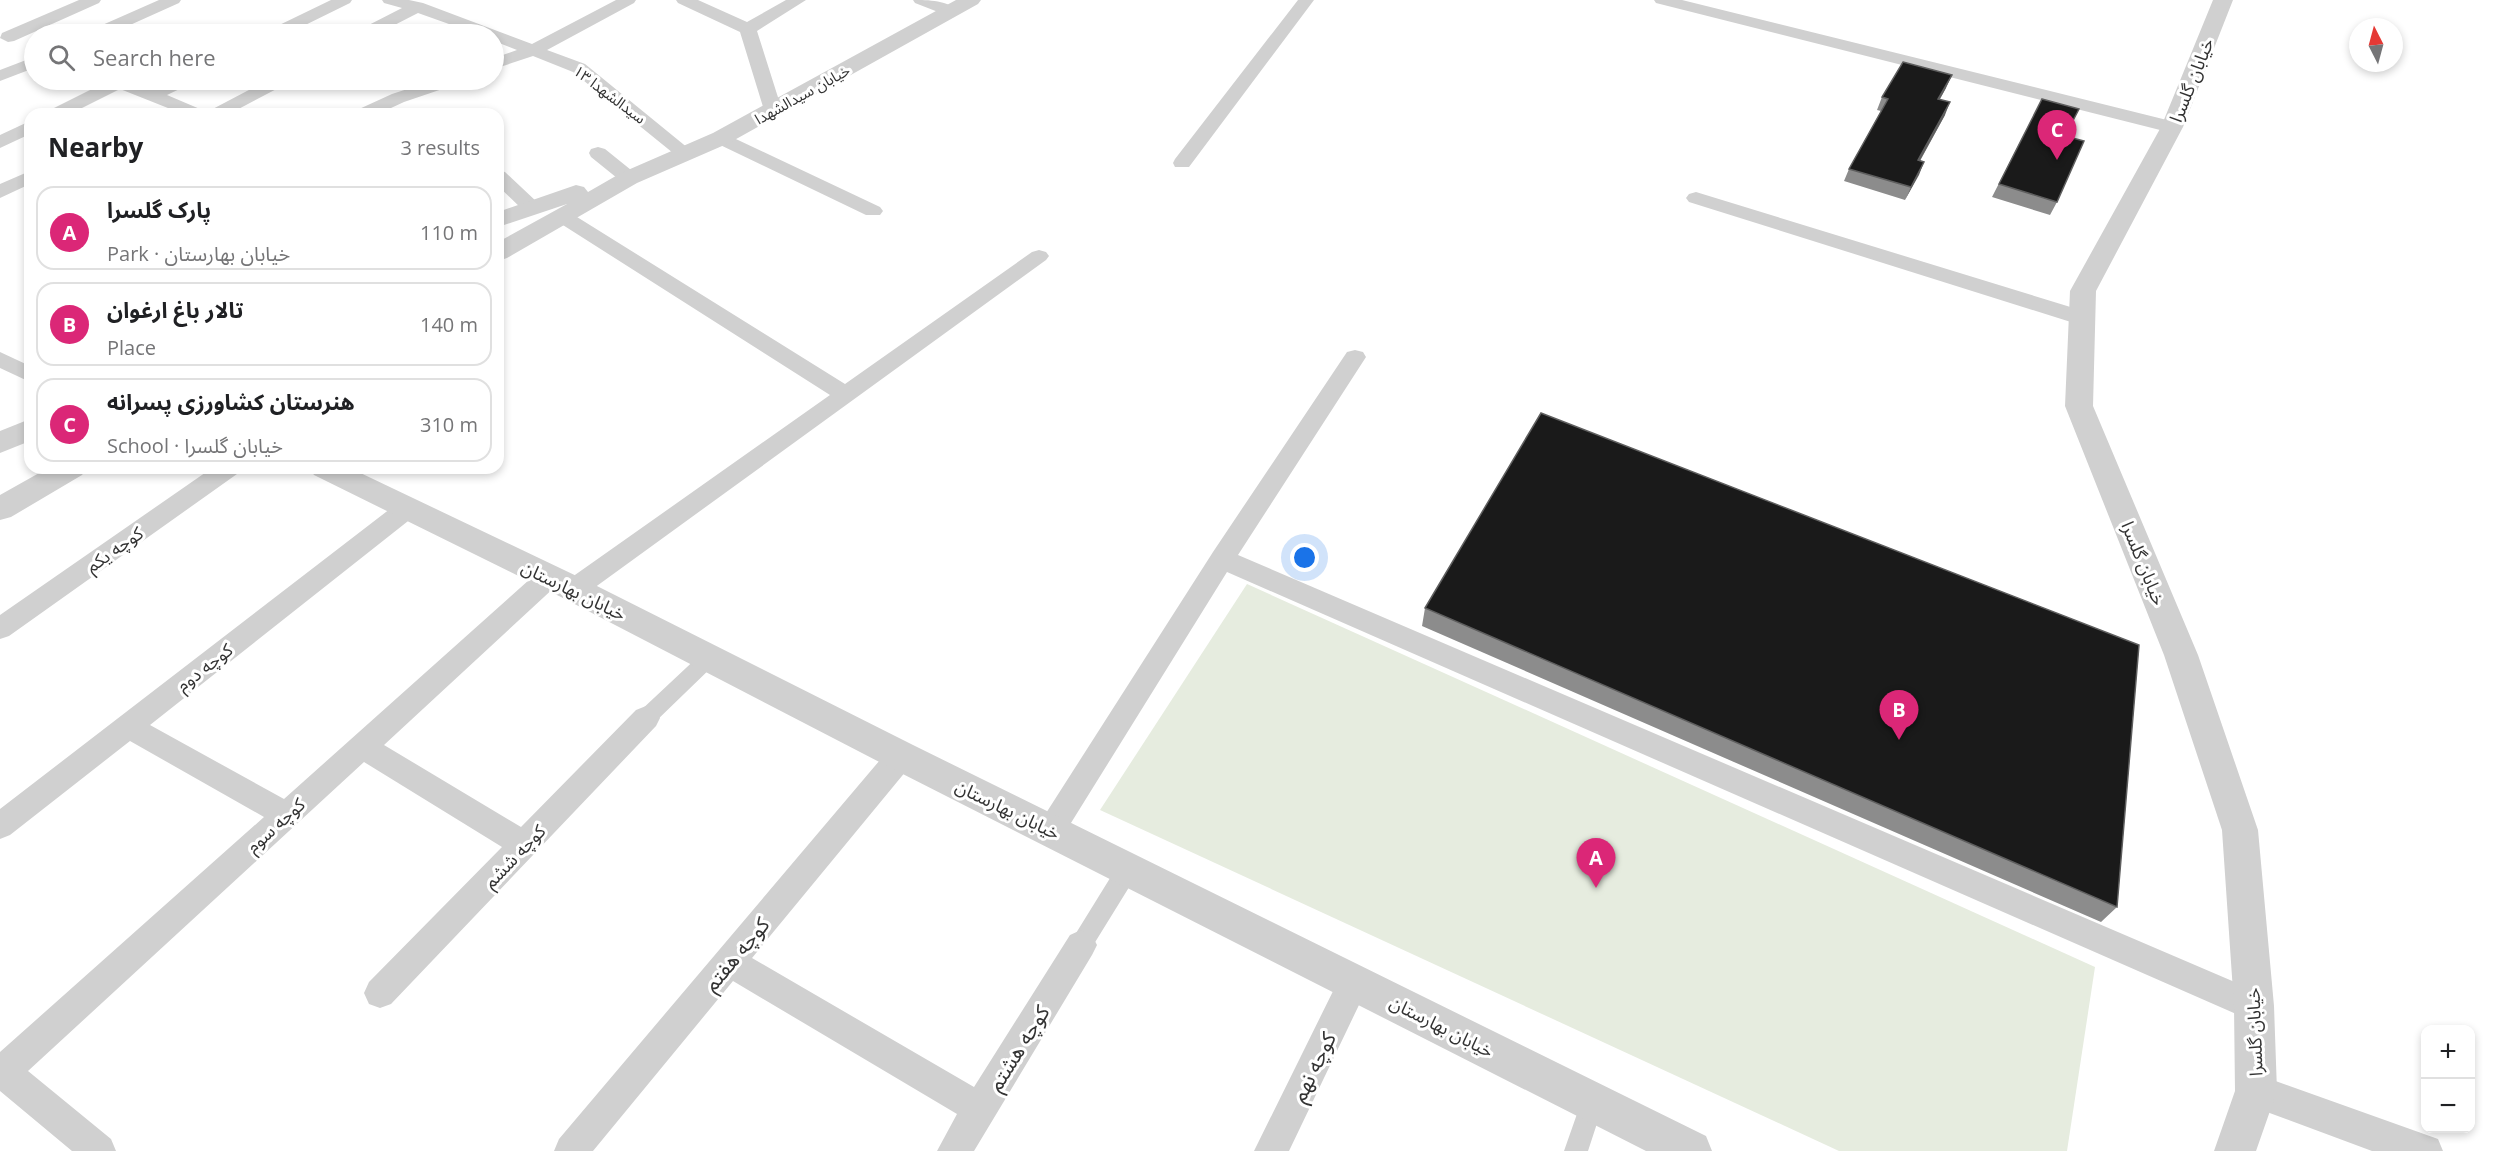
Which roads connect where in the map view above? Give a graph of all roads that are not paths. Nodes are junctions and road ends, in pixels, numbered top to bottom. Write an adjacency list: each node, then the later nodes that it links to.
1 (93, 0): 16 (street)
2 (173, 0): 17 (street)
3 (344, 0): 18 (street)
4 (390, 0): 14 (street, سیدالشهدا ۱۳)
5 (628, 0): 26 (street)
6 (684, 0): 22 (street)
7 (798, 0): 22 (street)
8 (921, 0): 15 (street)
9 (971, 0): 15 (street, خیابان سیدالشهدا)
10 (1306, 0): 49 (street)
11 (1662, 0): 13 (street)
12 (2218, 1): 43 (street, خیابان گلسرا)
13 (1711, 5): 43 (street)
14 (417, 7): 19 (street); 20 (street, سیدالشهدا ۱۳)
15 (951, 12): 42 (street, خیابان سیدالشهدا)
16 (34, 24)
17 (119, 24)
18 (295, 24)
19 (384, 24)
20 (463, 24)
21 (24, 28): 23 (street)
22 (748, 29): 42 (street)
23 (4, 36): 25 (street)
24 (504, 39): 26 (street, سیدالشهدا ۱۳)
25 (24, 44)
26 (534, 50): 27 (street); 48 (street, سیدالشهدا ۱۳)
27 (504, 60)
28 (24, 66): 29 (street)
29 (0, 76)
30 (100, 90): 37 (street)
31 (140, 90): 35 (street)
32 (163, 90): 35 (street)
33 (261, 90): 40 (street)
34 (422, 90): 41 (street)
35 (152, 95): 36 (street)
36 (171, 103): 38 (street); 39 (street)
37 (67, 108)
38 (161, 108)
39 (184, 108)
40 (226, 108)
41 (376, 108)
42 (773, 110): 45 (street, خیابان سیدالشهدا)
43 (2172, 127): 61 (street, خیابان گلسرا)
44 (24, 130): 46 (street)
45 (721, 138): 48 (street, خیابان سیدالشهدا); 56 (street)
46 (0, 142)
47 (597, 153): 50 (street)
48 (685, 153): 50 (street, خیابان سیدالشهدا)
49 (1182, 163)
50 (629, 178): 55 (street); 57 (street)
51 (24, 180): 53 (street)
52 (504, 182): 55 (street)
53 (0, 192)
54 (1696, 198): 61 (street)
55 (531, 207): 58 (street)
56 (873, 211)
57 (562, 216): 59 (street); 65 (street)
58 (504, 218)
59 (504, 250)
60 (1039, 256): 65 (street, کوچه سوم)
61 (2082, 318): 90 (street, خیابان گلسرا)
62 (1354, 357): 73 (street)
63 (0, 359): 64 (street)
64 (24, 372)
65 (845, 394): 74 (street, کوچه سوم)
66 (24, 432): 67 (street)
67 (0, 443)
68 (61, 474): 72 (street)
69 (220, 474): 75 (street, کوچه یکم)
70 (337, 474): 71 (street, خیابان بهارستان)
71 (408, 508): 74 (street, خیابان بهارستان); 78 (street, کوچه دوم)
72 (0, 509)
73 (1222, 559): 83 (street); 90 (street)
74 (561, 584): 76 (street, خیابان بهارستان); 79 (street, کوچه سوم)
75 (0, 629)
76 (709, 658): 77 (street); 80 (street, خیابان بهارستان)
77 (646, 718): 84 (street, کوچه ششم)
78 (128, 726): 81 (street); 82 (street, کوچه دوم)
79 (363, 747): 81 (street, کوچه سوم); 84 (street)
80 (901, 756): 83 (street, خیابان بهارستان); 87 (street, کوچه هفتم)
81 (287, 815): 94 (street, کوچه سوم)
82 (0, 826)
83 (1052, 831): 85 (street, خیابان بهارستان)
84 (525, 845): 89 (street, کوچه ششم)
85 (1128, 869): 86 (street); 88 (street, خیابان بهارستان)
86 (1081, 945): 93 (street, کوچه هشتم)
87 (729, 962): 93 (street); 95 (street, کوچه هفتم)
88 (1354, 982): 92 (street, خیابان بهارستان); 97 (street, کوچه نهم)
89 (380, 993)
90 (2254, 1006): 91 (street, خیابان گلسرا)
91 (2256, 1091): 100 (street, خیابان گلسرا); 101 (street)
92 (1592, 1102): 98 (street); 99 (street, خیابان بهارستان)
93 (980, 1109): 96 (street, کوچه هشتم)
94 (99, 1151)
95 (571, 1151)
96 (954, 1151)
97 (1271, 1151)
98 (1576, 1151)
99 (1691, 1151)
100 (2235, 1151)
101 (2426, 1151)

